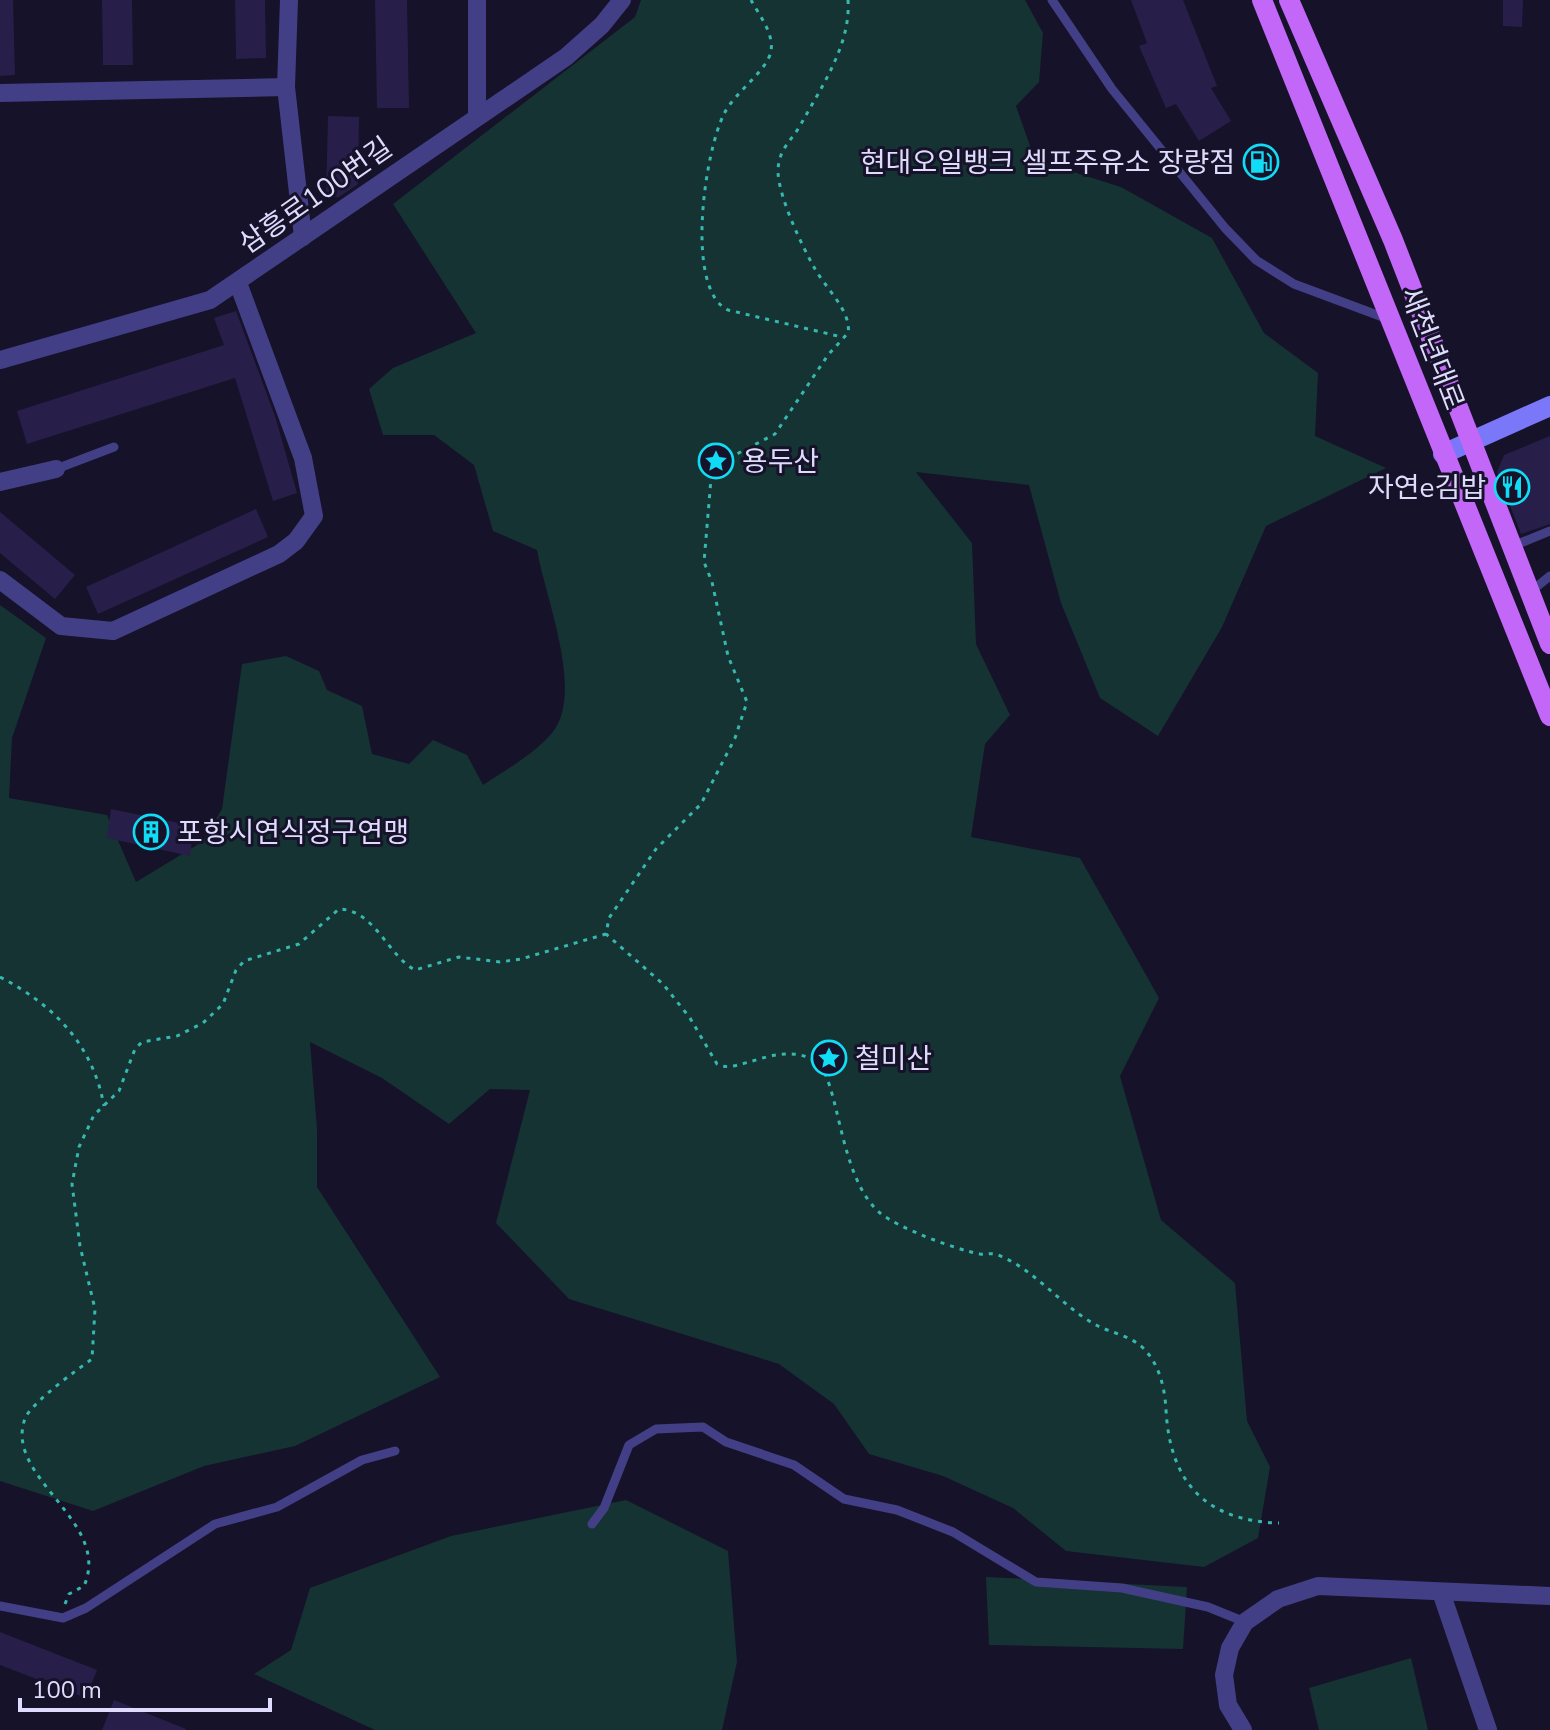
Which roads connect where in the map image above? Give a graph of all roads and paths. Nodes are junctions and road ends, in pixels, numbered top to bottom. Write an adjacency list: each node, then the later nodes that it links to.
1 (289, 0): 9 (street)
2 (477, 0): 11 (street)
3 (622, 0): 11 (street, 삼흥로100번길)
4 (751, 0): 15 (path)
5 (848, 0): 15 (path)
6 (1052, 0): 14 (lane)
7 (1262, 0): 14 (main road, 새천년대로)
8 (1289, 0): 18 (main road, 새천년대로)
9 (286, 87): 10 (street); 12 (street)
10 (0, 93)
11 (477, 117): 12 (street, 삼흥로100번길)
12 (303, 237): 13 (street, 삼흥로100번길)
13 (238, 283): 16 (street, 삼흥로100번길); 26 (street)
14 (1392, 321): 20 (main road, 새천년대로)
15 (842, 337): 30 (path)
16 (0, 360)
17 (1550, 406): 18 (street)
18 (1473, 441): 20 (street); 24 (main road, 새천년대로)
19 (114, 447): 21 (lane)
20 (1443, 454): 29 (main road, 새천년대로)
21 (56, 469): 22 (street)
22 (0, 482)
23 (1550, 531): 24 (lane)
24 (1513, 546): 27 (main road, 새천년대로)
25 (1550, 576): 27 (lane)
26 (0, 580)
27 (1530, 592): 28 (main road, 새천년대로)
28 (1550, 644)
29 (1550, 716)
30 (606, 934): 32 (path); 34 (path)
31 (0, 977): 32 (path)
32 (104, 1106): 39 (path)
33 (395, 1451): 39 (lane)
34 (1279, 1523)
35 (592, 1524): 40 (lane)
36 (1441, 1592): 37 (street); 40 (street); 42 (street)
37 (1550, 1596)
38 (0, 1606): 39 (lane)
39 (63, 1618)
40 (1245, 1622): 41 (street)
41 (1243, 1730)
42 (1488, 1730)

